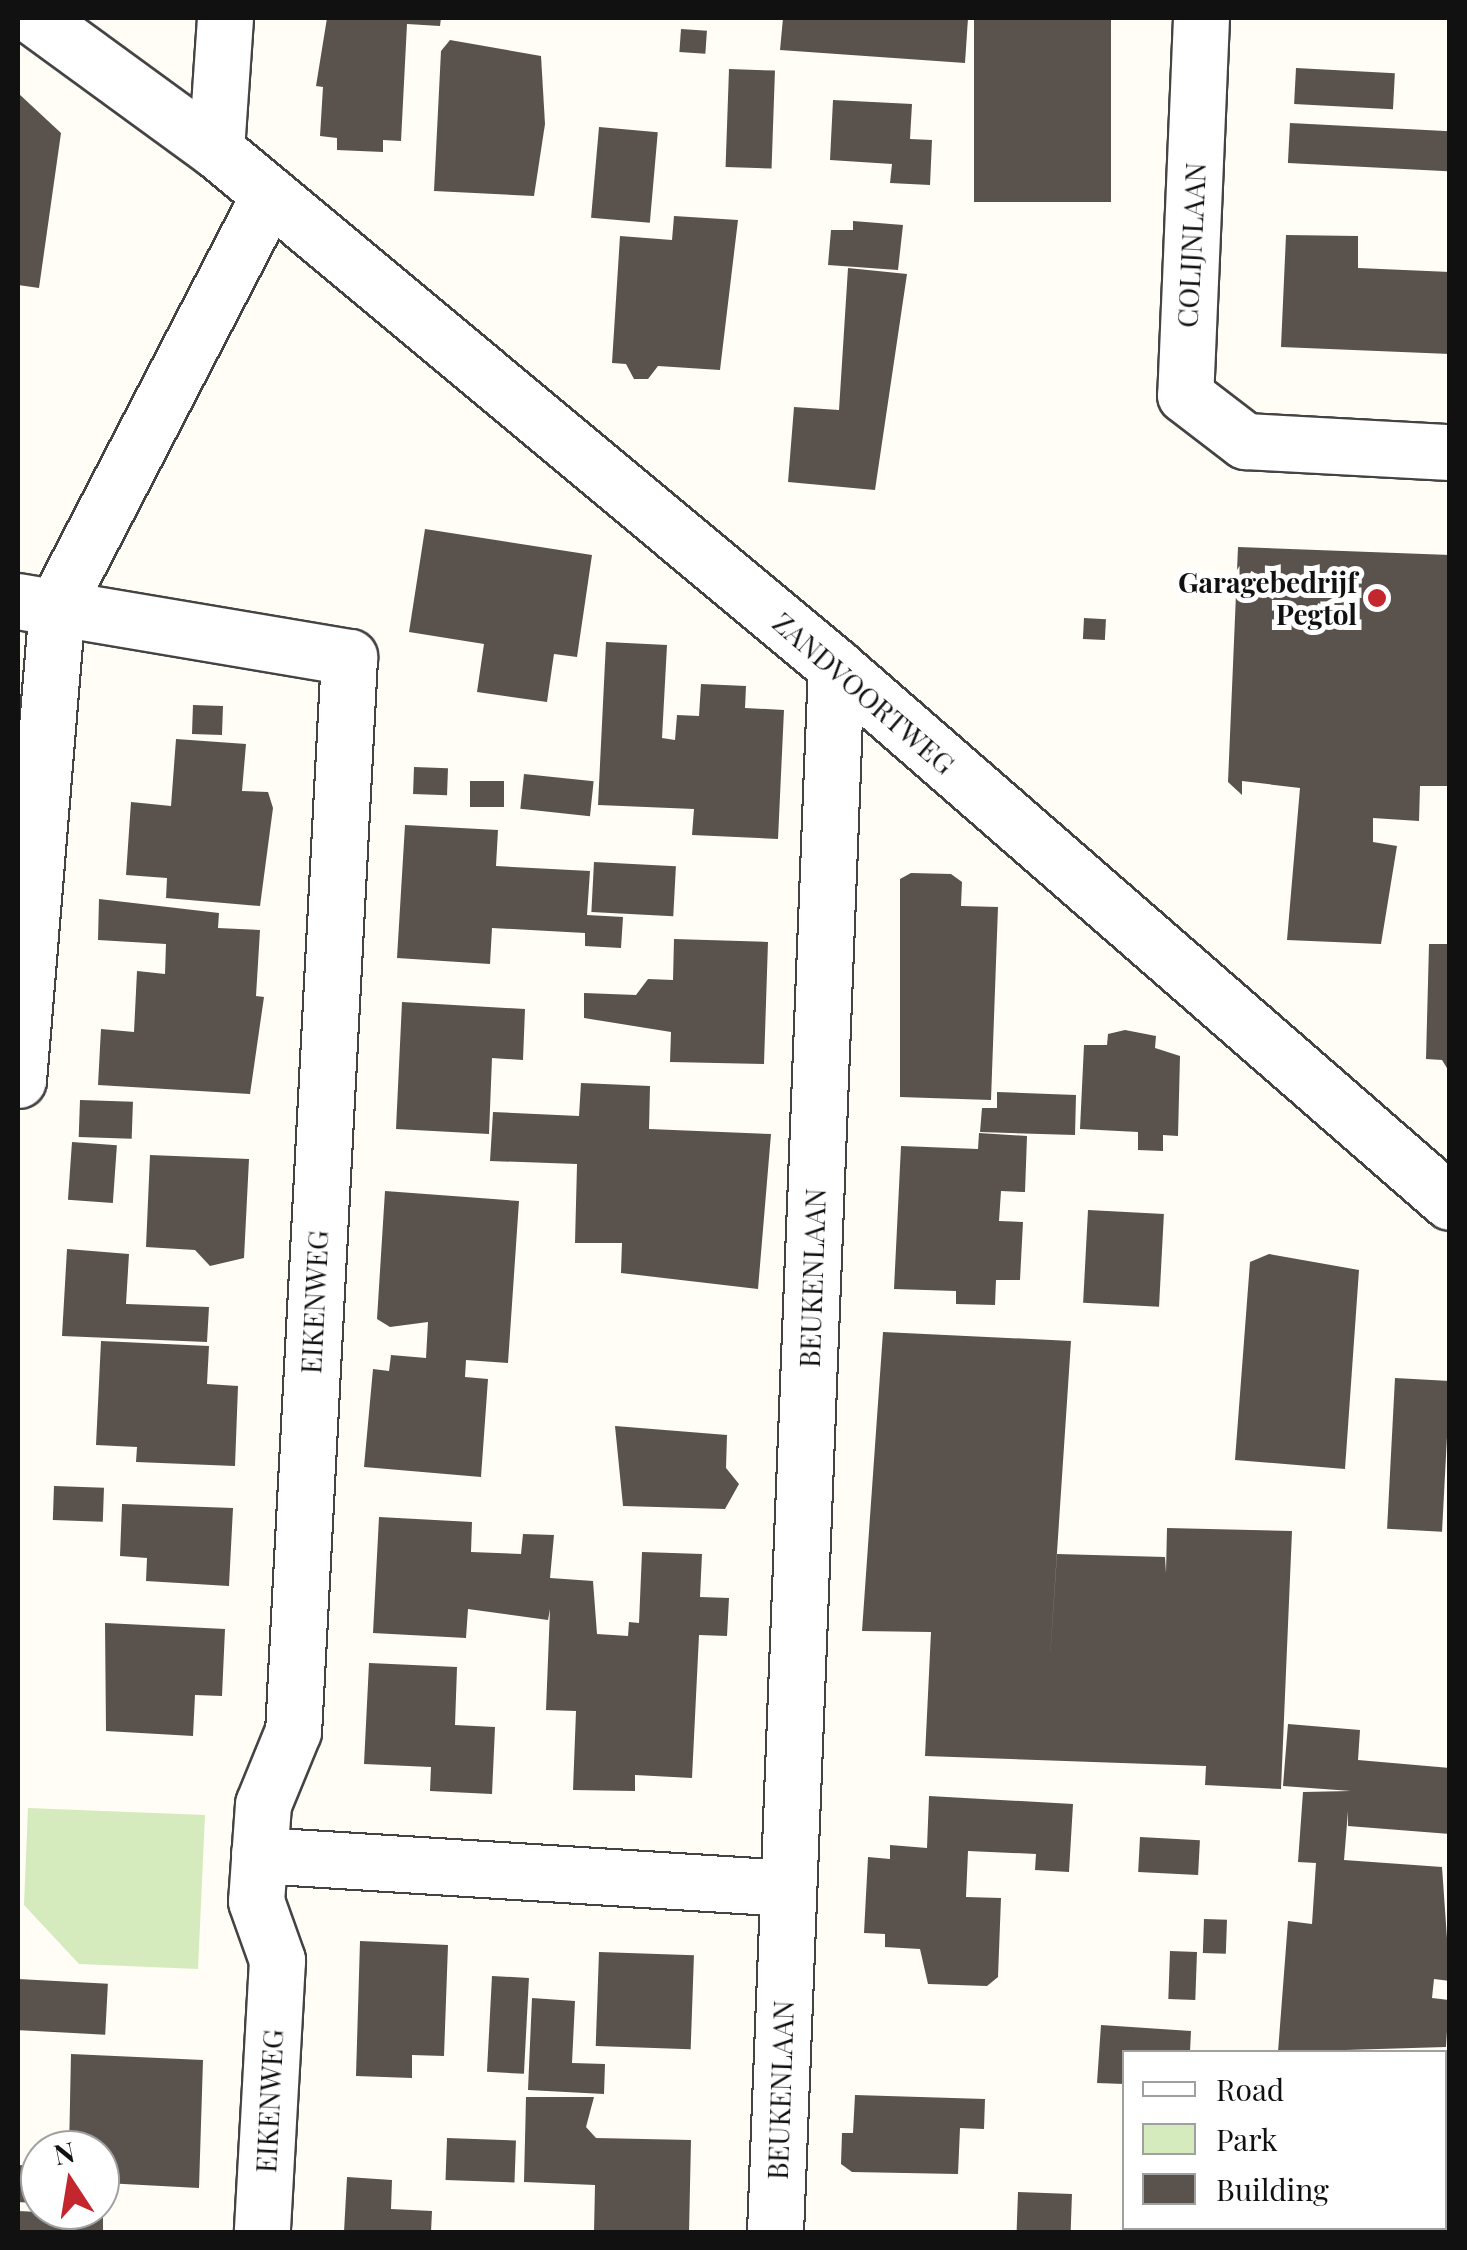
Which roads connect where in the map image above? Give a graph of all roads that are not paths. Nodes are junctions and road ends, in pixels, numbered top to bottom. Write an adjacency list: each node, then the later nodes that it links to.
1 (35, 18): 4 (street, ZANDVOORTWEG)
2 (225, 18): 4 (street)
3 (1201, 18): 6 (street, COLIJNLAAN)
4 (216, 150): 5 (street, ZANDVOORTWEG)
5 (269, 195): 7 (street); 8 (street, ZANDVOORTWEG)
6 (1450, 452)
7 (37, 602): 9 (street); 11 (street, EIKENWEG)
8 (836, 667): 10 (street, ZANDVOORTWEG); 12 (street, BEUKENLAAN)
9 (18, 1080)
10 (1450, 1202)
11 (259, 1856): 12 (street); 13 (street, EIKENWEG)
12 (788, 1888): 14 (street, BEUKENLAAN)
13 (262, 2232)
14 (775, 2232)

